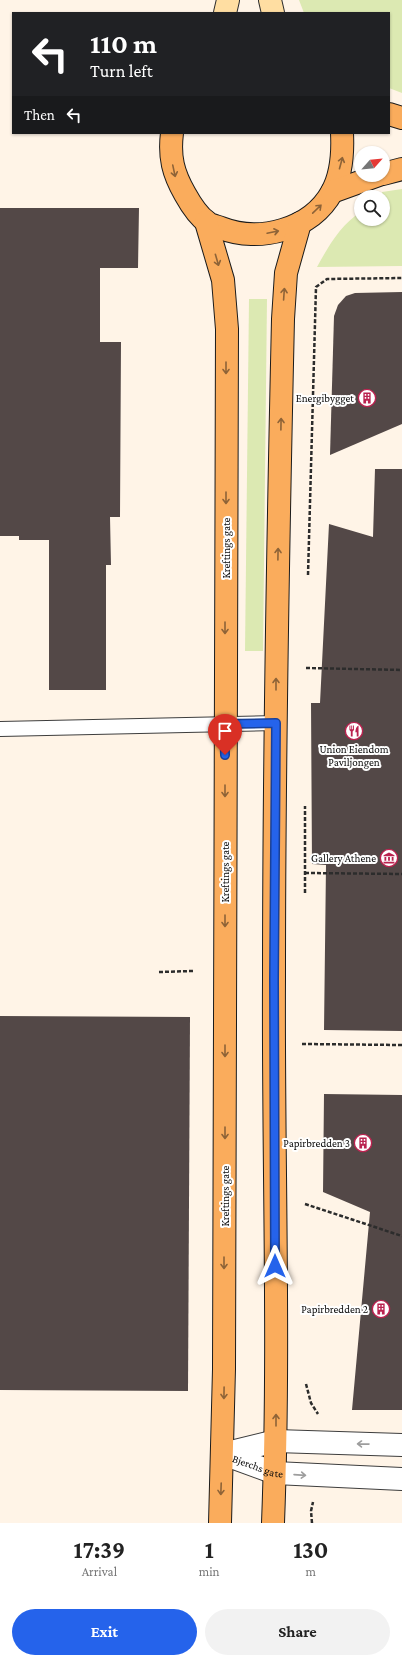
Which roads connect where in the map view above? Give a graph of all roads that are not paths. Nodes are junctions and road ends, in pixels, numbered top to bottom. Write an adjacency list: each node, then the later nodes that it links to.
1 (228, 0): 3 (main road)
2 (270, 0): 4 (main road)
3 (224, 12)
4 (273, 12)
5 (390, 114): 6 (main road)
6 (402, 118)
7 (172, 134): 13 (main road, one-way to 13)
8 (342, 134): 12 (main road, one-way to 8)
9 (402, 168): 10 (main road)
10 (390, 172)
11 (360, 182): 12 (main road)
12 (332, 192): 14 (main road, one-way to 12)
13 (206, 222): 14 (main road, one-way to 14); 16 (main road, Kreftings gate, one-way to 16)
14 (300, 223): 15 (main road, one-way to 14)
15 (276, 723): 16 (lane); 18 (main road, one-way to 15)
16 (224, 724): 17 (lane); 20 (main road, Kreftings gate, one-way to 20)
17 (0, 729)
18 (276, 1441): 19 (street, Bjerchs gate, one-way to 18); 20 (street, Bjerchs gate); 21 (main road)
19 (402, 1444)
20 (223, 1454): 21 (street, Bjerchs gate); 23 (main road, Kreftings gate, one-way to 23)
21 (275, 1473): 22 (street, Bjerchs gate, one-way to 22); 24 (main road)
22 (402, 1479)
23 (220, 1523)
24 (274, 1523)

